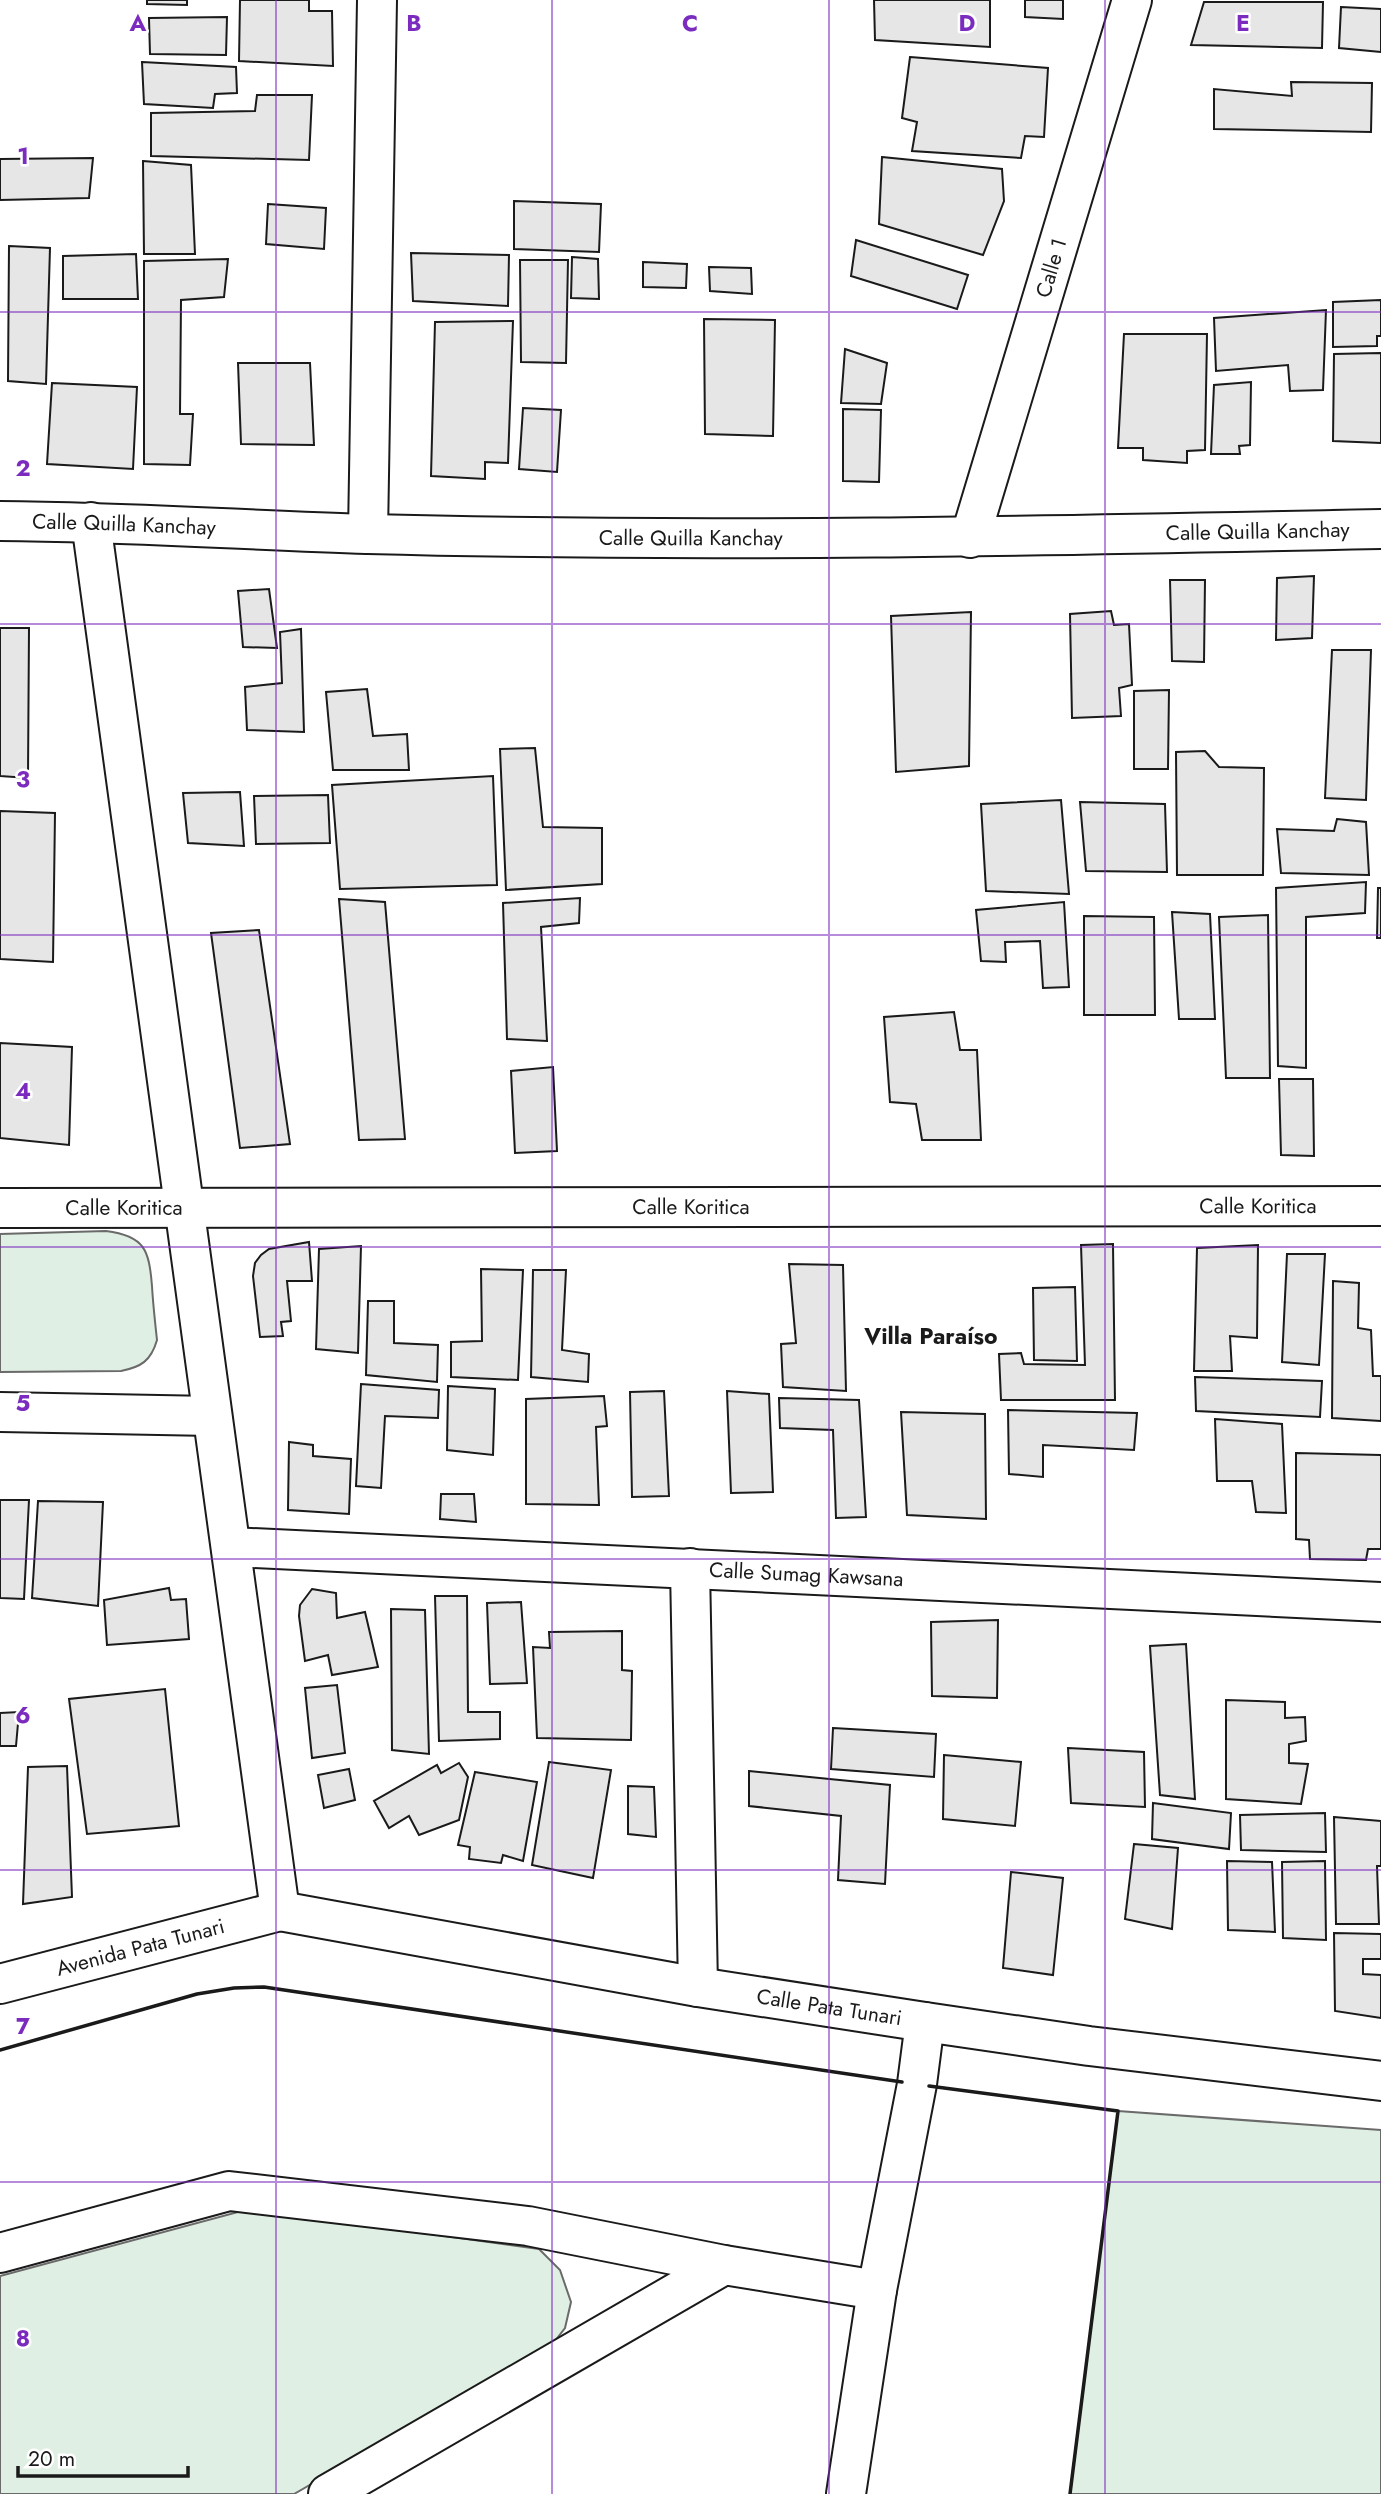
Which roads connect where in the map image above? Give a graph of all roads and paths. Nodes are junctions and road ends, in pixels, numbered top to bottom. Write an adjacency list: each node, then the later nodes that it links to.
1 (377, 0): 6 (street)
2 (1132, 0): 7 (street, Calle 1)
3 (0, 521): 4 (street, Calle Quilla Kanchay)
4 (91, 522): 6 (street, Calle Quilla Kanchay); 10 (street)
5 (1381, 529): 7 (street, Calle Quilla Kanchay)
6 (368, 534): 7 (street, Calle Quilla Kanchay)
7 (970, 538)
8 (1381, 1206): 10 (street, Calle Koritica)
9 (0, 1208): 10 (street, Calle Koritica)
10 (184, 1208): 12 (street)
11 (0, 1412): 12 (street)
12 (212, 1416): 13 (street)
13 (230, 1547): 14 (street, Calle Sumag Kawsana); 16 (street)
14 (690, 1567): 15 (street, Calle Sumag Kawsana); 18 (street)
15 (1381, 1602)
16 (280, 1911): 17 (street, Avenida Pata Tunari); 18 (street, Calle Pata Tunari)
17 (0, 1984)
18 (698, 1987): 19 (street, Calle Pata Tunari)
19 (925, 2022): 20 (street, Calle Pata Tunari); 23 (street)
20 (1381, 2081)
21 (0, 2253): 22 (street)
22 (724, 2265): 23 (street); 24 (street)
23 (877, 2290): 25 (street)
24 (328, 2494)
25 (845, 2494)

